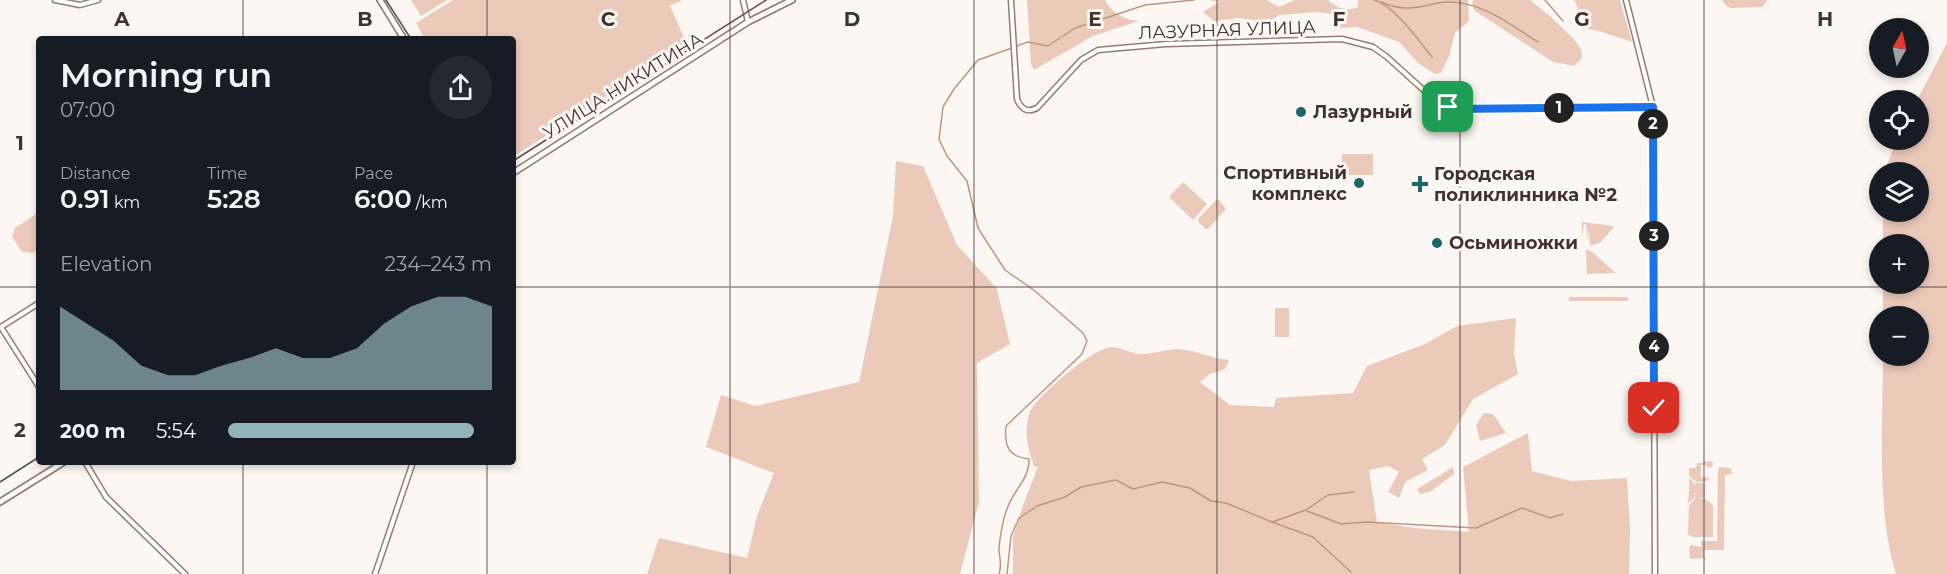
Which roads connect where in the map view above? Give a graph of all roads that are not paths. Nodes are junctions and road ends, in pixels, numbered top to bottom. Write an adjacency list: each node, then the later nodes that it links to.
1 (55, 0): 2 (street)
2 (98, 0)
3 (380, 0): 9 (main road)
4 (743, 0): 8 (street)
5 (792, 0): 8 (main road, УЛИЦА НИКИТИНА)
6 (1011, 0): 10 (street, ЛАЗУРНАЯ УЛИЦА)
7 (1626, 0): 10 (street)
8 (748, 22): 11 (main road, УЛИЦА НИКИТИНА)
9 (402, 36)
10 (1653, 107): 21 (street)
11 (516, 171)
12 (36, 305): 13 (street)
13 (1, 327): 14 (street)
14 (36, 382)
15 (59, 465): 18 (main road)
16 (87, 465): 19 (street)
17 (411, 465): 20 (street)
18 (0, 502)
19 (185, 574)
20 (375, 574)
21 (1654, 574)

